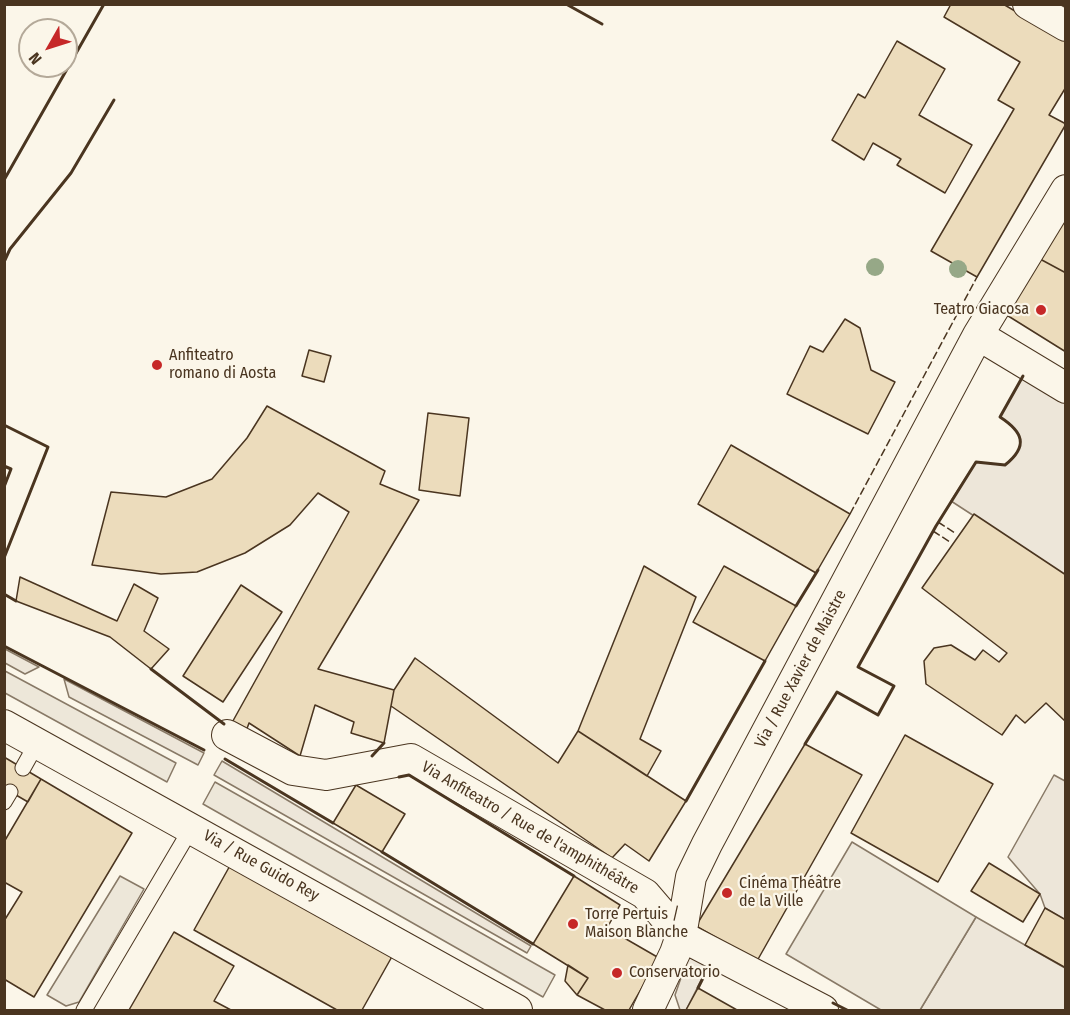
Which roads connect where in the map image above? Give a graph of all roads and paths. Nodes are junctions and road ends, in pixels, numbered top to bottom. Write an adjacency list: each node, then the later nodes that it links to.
1 (1028, 4): 2 (street)
2 (1065, 26)
3 (1065, 190): 4 (street, Via / Rue Xavier de Maistre)
4 (978, 335): 5 (street); 9 (street, Via / Rue Xavier de Maistre)
5 (1065, 388)
6 (4, 725): 8 (street, Via / Rue Guido Rey)
7 (227, 735): 9 (street, Via Anfiteatro / Rue de l'amphithéâtre)
8 (192, 827): 11 (lane); 12 (street, Via / Rue Guido Rey)
9 (681, 936): 10 (street, Via / Rue Xavier de Maistre); 13 (street)
10 (652, 1009)
11 (84, 1011)
12 (517, 1011)
13 (823, 1011)

